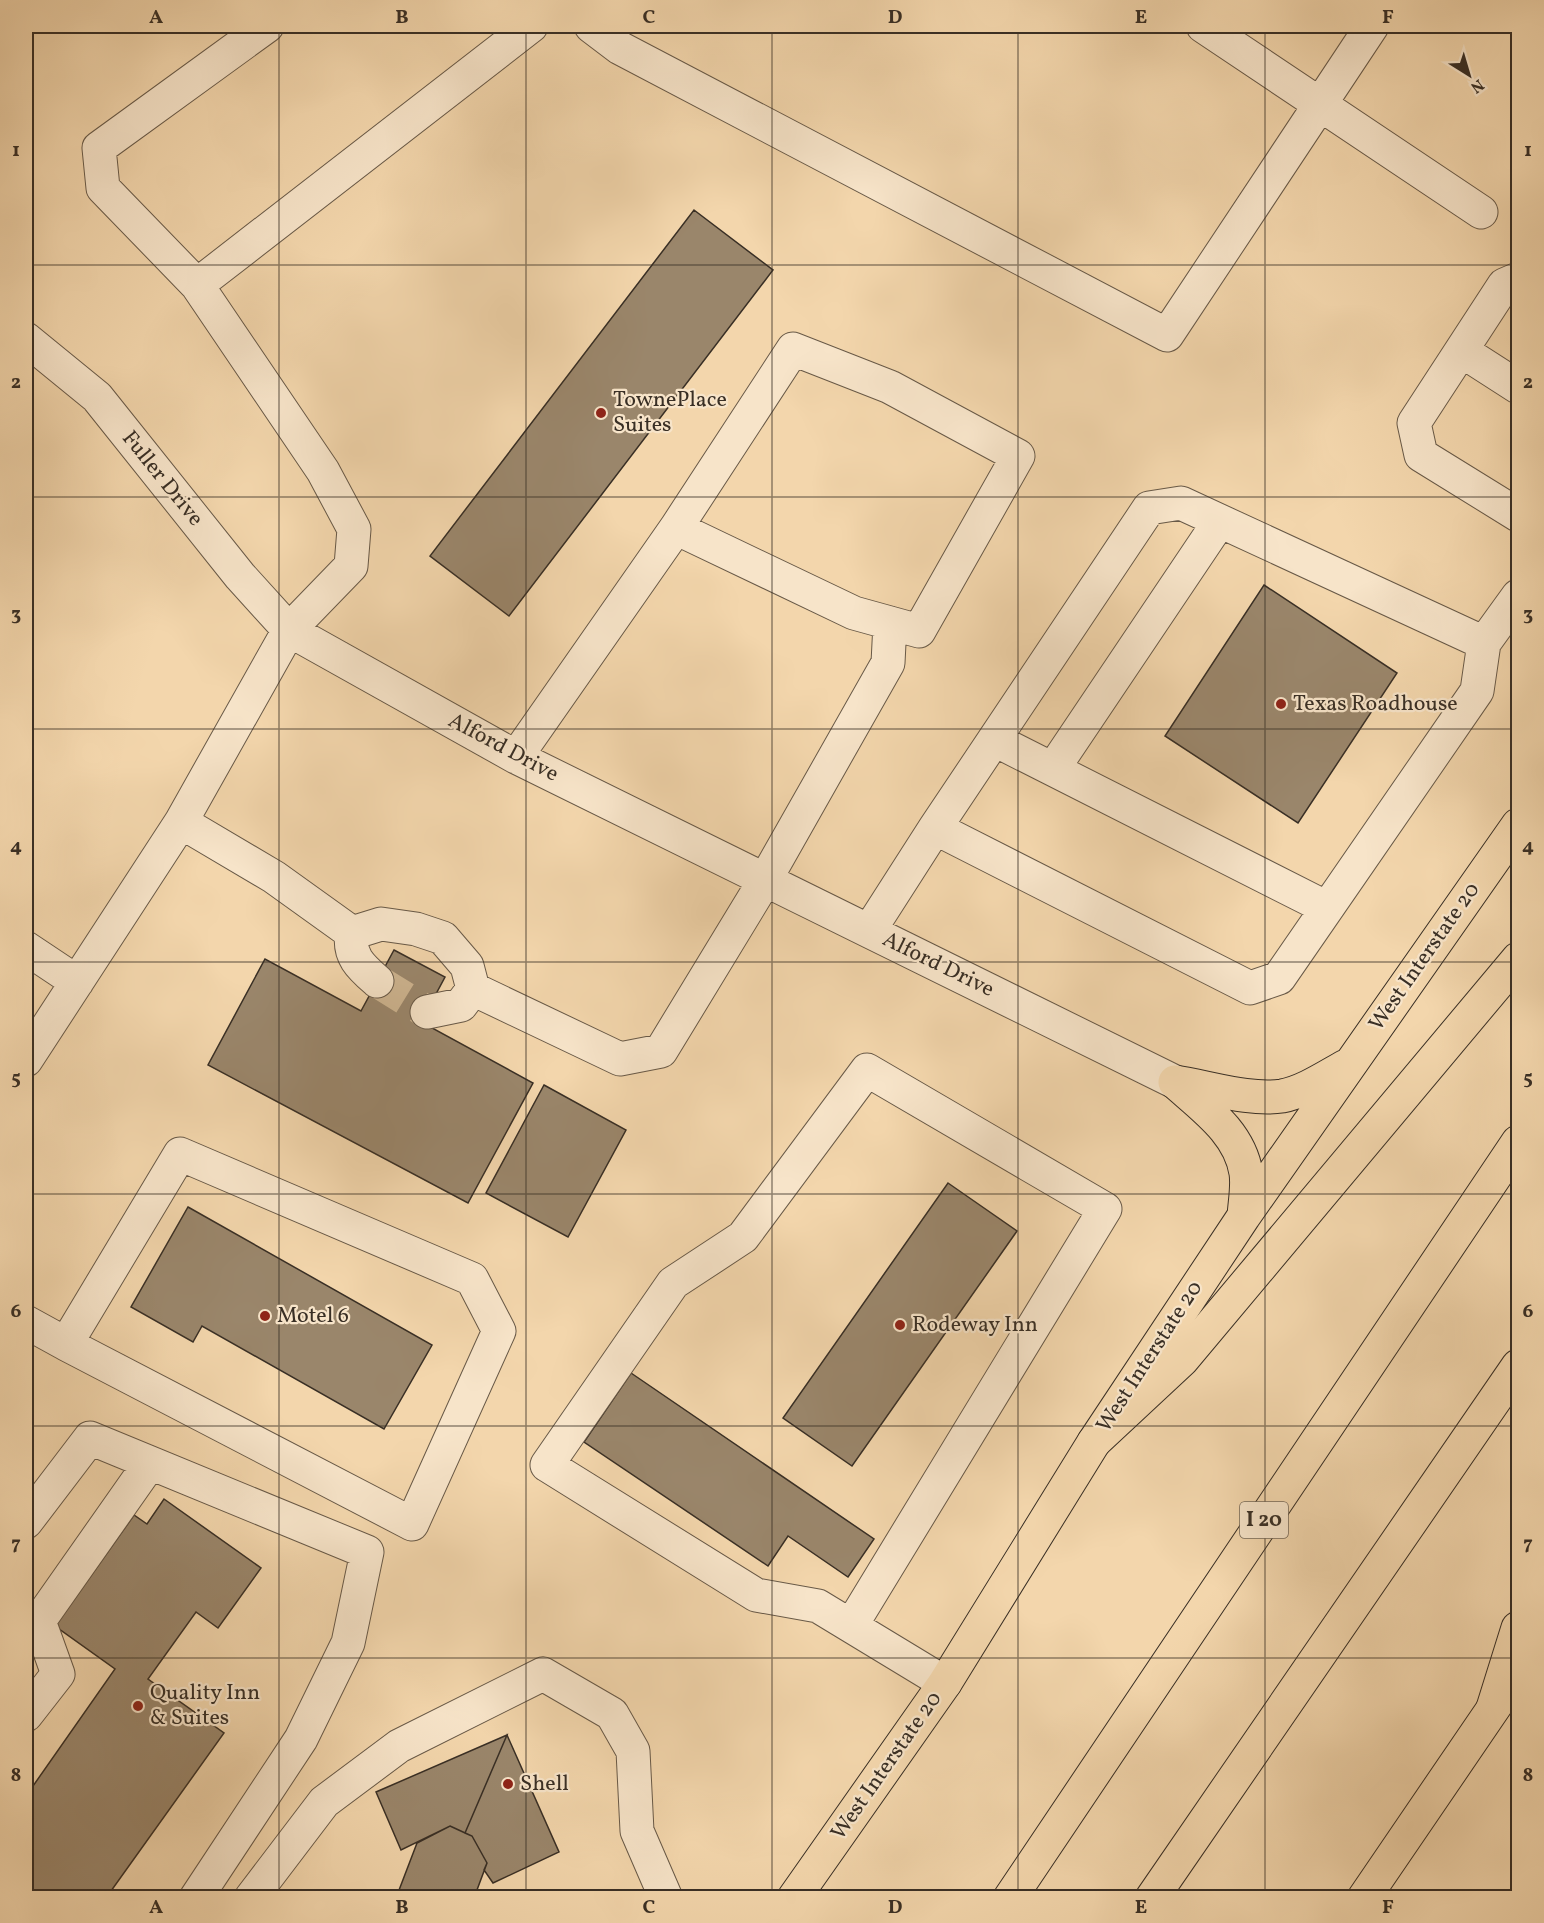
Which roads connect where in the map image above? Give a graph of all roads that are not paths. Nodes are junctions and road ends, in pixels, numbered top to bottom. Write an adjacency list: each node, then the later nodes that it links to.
1 (267, 26): 9 (street)
2 (531, 26): 9 (street)
3 (591, 26): 6 (street)
4 (1203, 26): 6 (street)
5 (1372, 26): 6 (street)
6 (1321, 103): 7 (street)
7 (1481, 212)
8 (1518, 279): 11 (street)
9 (197, 285): 18 (street)
10 (26, 339): 18 (street, Fuller Drive)
11 (1462, 351): 12 (street); 13 (street)
12 (1518, 387)
13 (1518, 514)
14 (1219, 522): 19 (street); 20 (street); 22 (street)
15 (676, 528): 17 (street); 17 (street); 21 (street)
16 (1518, 596): 19 (street)
17 (890, 623): 26 (street)
18 (289, 630): 21 (street, Alford Drive); 23 (street)
19 (1484, 643): 27 (street)
20 (995, 740): 22 (street); 25 (street)
21 (516, 757): 26 (street, Alford Drive)
22 (1053, 769): 27 (street)
23 (181, 822): 29 (street); 33 (street)
24 (1518, 825): 37 (main road, West Interstate 20)
25 (935, 828): 27 (street); 28 (street)
26 (765, 880): 28 (street, Alford Drive); 34 (street)
27 (1327, 908)
28 (869, 931): 38 (street, Alford Drive)
29 (352, 933): 32 (street); 34 (street)
30 (26, 948): 33 (street)
31 (1518, 959): 44 (main road)
32 (377, 981)
33 (77, 982): 36 (street)
34 (473, 989): 35 (street)
35 (427, 1012)
36 (26, 1060)
37 (1350, 1064): 38 (main road); 40 (main road, West Interstate 20)
38 (1175, 1082): 40 (main road)
39 (1518, 1142): 57 (main road, I 20)
40 (1244, 1216): 44 (main road, West Interstate 20)
41 (26, 1322): 42 (street)
42 (66, 1344): 42 (street)
43 (1518, 1366): 58 (main road)
44 (1094, 1442): 50 (main road, West Interstate 20)
45 (150, 1463): 46 (street); 52 (street); 53 (street)
46 (26, 1522)
47 (851, 1626): 47 (street); 50 (street)
48 (1518, 1628): 51 (main road)
49 (1518, 1672): 51 (main road)
50 (945, 1683): 56 (main road, West Interstate 20)
51 (1493, 1708): 59 (main road)
52 (26, 1715)
53 (196, 1898)
54 (251, 1898): 55 (street)
55 (666, 1898)
56 (794, 1898)
57 (1010, 1898)
58 (1152, 1898)
59 (1364, 1898)

